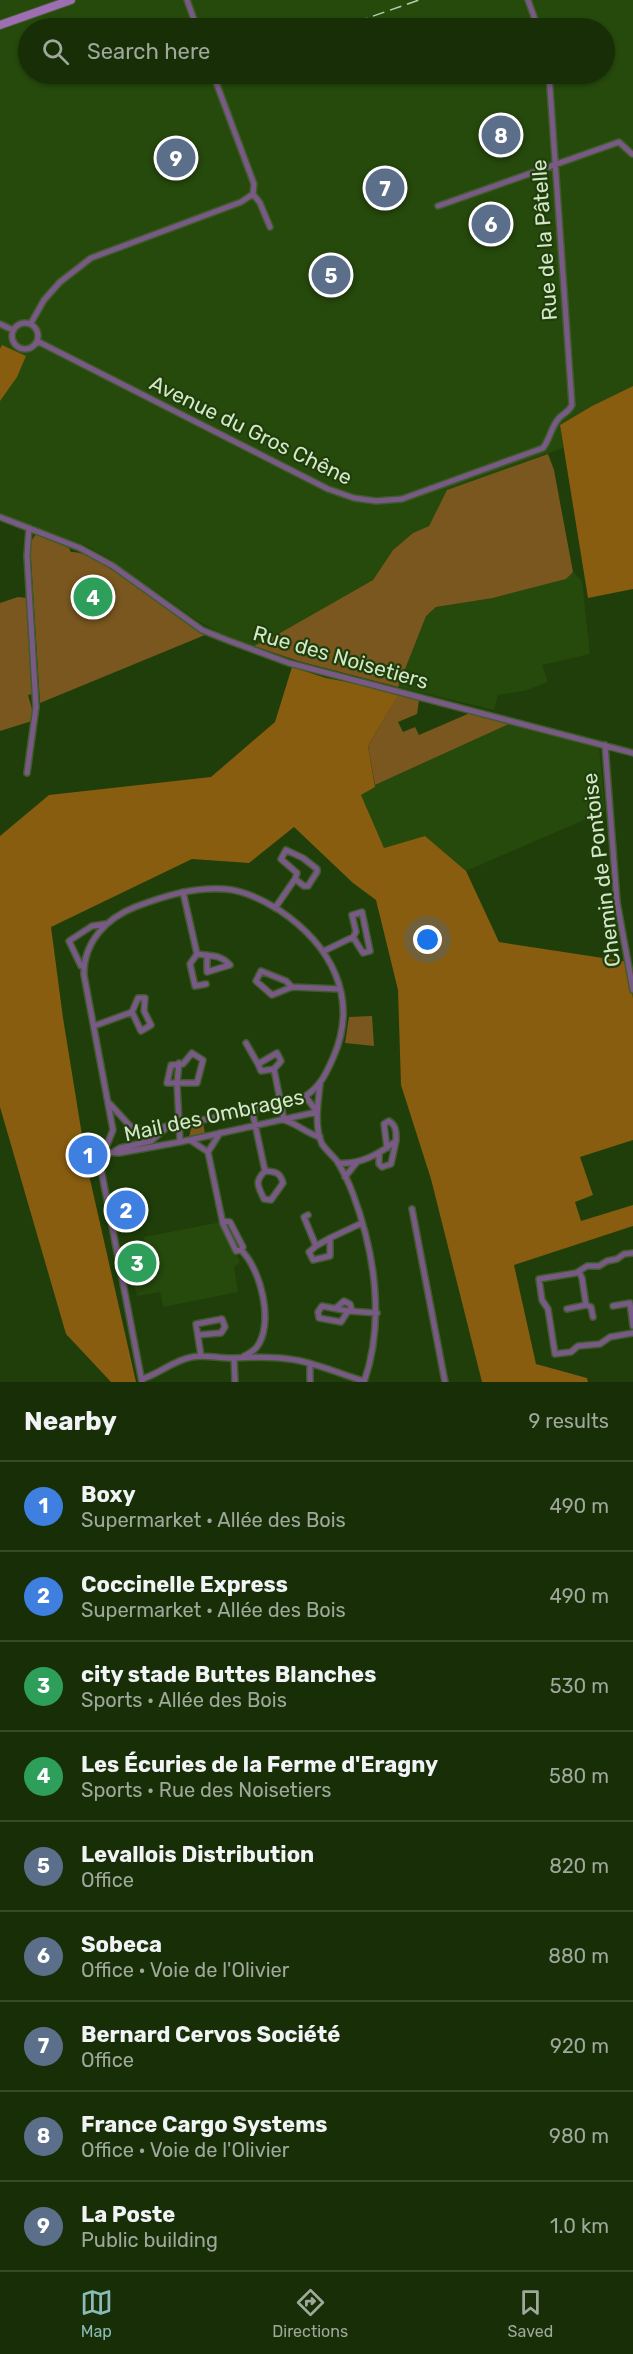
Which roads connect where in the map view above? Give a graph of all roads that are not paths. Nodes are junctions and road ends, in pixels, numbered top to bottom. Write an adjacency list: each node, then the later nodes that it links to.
1 (71, 0): 4 (street)
2 (187, 0): 5 (street)
3 (528, 0): 6 (street)
4 (20, 18)
5 (193, 18)
6 (534, 18)
7 (18, 19): 8 (street)
8 (0, 25)
9 (217, 84): 13 (street)
10 (550, 84): 12 (street, Rue de la Pâtelle)
11 (632, 154): 12 (street)
12 (555, 163): 14 (street); 20 (street, Rue de la Pâtelle)
13 (253, 194): 15 (street); 16 (street)
14 (438, 206)
15 (270, 227)
16 (31, 323): 18 (street); 19 (street)
17 (0, 324): 18 (street)
18 (13, 330): 19 (street)
19 (37, 341): 20 (street, Avenue du Gros Chêne)
20 (572, 405)
21 (0, 517): 22 (street, Rue des Noisetiers)
22 (28, 528): 23 (street, Rue des Noisetiers); 25 (street)
23 (605, 745): 24 (street, Rue des Noisetiers); 38 (street, Chemin de Pontoise)
24 (633, 753)
25 (27, 773)
26 (296, 879): 26 (street); 28 (street)
27 (183, 892): 28 (street); 29 (street); 32 (street)
28 (275, 908): 31 (street)
29 (105, 924): 34 (street); 34 (street)
30 (353, 937): 30 (street); 31 (street)
31 (324, 951): 37 (street)
32 (197, 954): 33 (street); 35 (street)
33 (207, 955): 33 (street)
34 (84, 968): 40 (street)
35 (206, 984)
36 (292, 987): 36 (street); 37 (street)
37 (340, 989): 46 (street)
38 (633, 990)
39 (132, 1012): 39 (street); 40 (street)
40 (94, 1026): 48 (street)
41 (246, 1043): 43 (street)
42 (179, 1063): 45 (street); 45 (street); 45 (street)
43 (258, 1064): 44 (street); 44 (street)
44 (274, 1069): 49 (street)
45 (177, 1084): 53 (street)
46 (320, 1085): 47 (street, Mail des Ombrages); 51 (street)
47 (306, 1096): 49 (street, Mail des Ombrages); 51 (street, Mail des Ombrages)
48 (110, 1104): 55 (street, Mail des Ombrages); 63 (street)
49 (281, 1105): 50 (street, Mail des Ombrages); 52 (street)
50 (252, 1110): 53 (street, Mail des Ombrages); 54 (street)
51 (317, 1112): 52 (street, Mail des Ombrages); 57 (street)
52 (284, 1120): 54 (street, Mail des Ombrages); 57 (street)
53 (179, 1124): 55 (street, Mail des Ombrages); 60 (street)
54 (255, 1126): 56 (street, Mail des Ombrages); 68 (street)
55 (167, 1127): 62 (street)
56 (220, 1133): 58 (street, Mail des Ombrages); 64 (street)
57 (320, 1137): 67 (street)
58 (190, 1139): 60 (street, Mail des Ombrages); 64 (street)
59 (396, 1141): 61 (street); 61 (street); 65 (street)
60 (180, 1142): 62 (street, Mail des Ombrages)
61 (387, 1148): 65 (street)
62 (115, 1151): 63 (street, Mail des Ombrages)
63 (105, 1152): 93 (street)
64 (208, 1152): 86 (street)
65 (379, 1153): 66 (street)
66 (357, 1162): 67 (street); 69 (street)
67 (338, 1163): 69 (street)
68 (265, 1171): 68 (street)
69 (345, 1177): 72 (street)
70 (412, 1209): 97 (street)
71 (308, 1215): 74 (street)
72 (362, 1223): 73 (street); 81 (street)
73 (330, 1238): 74 (street); 74 (street)
74 (316, 1246)
75 (633, 1253): 76 (street)
76 (579, 1272): 77 (street); 84 (street)
77 (586, 1305): 79 (street); 82 (street)
78 (613, 1306): 83 (street)
79 (567, 1309)
80 (350, 1311): 80 (street); 81 (street)
81 (376, 1313): 96 (street)
82 (593, 1317)
83 (633, 1326)
84 (633, 1333)
85 (198, 1335): 85 (street); 87 (street)
86 (256, 1347): 88 (street); 89 (street)
87 (201, 1356): 90 (street); 93 (street)
88 (244, 1356): 89 (street); 90 (street)
89 (263, 1357): 91 (street)
90 (234, 1358): 94 (street)
91 (310, 1364): 92 (street); 95 (street)
92 (347, 1379): 96 (street)
93 (142, 1380)
94 (235, 1382)
95 (310, 1382)
96 (364, 1382)
97 (445, 1382)

